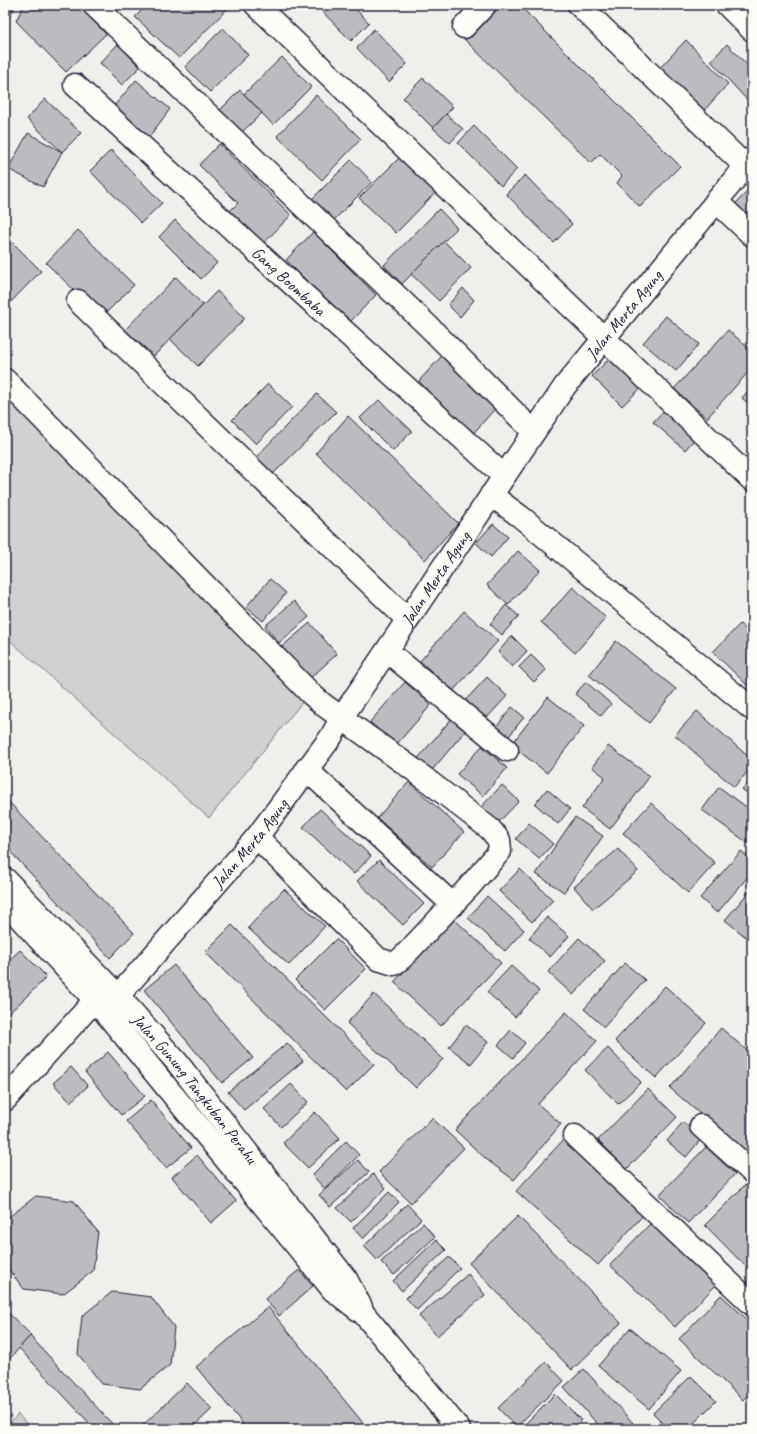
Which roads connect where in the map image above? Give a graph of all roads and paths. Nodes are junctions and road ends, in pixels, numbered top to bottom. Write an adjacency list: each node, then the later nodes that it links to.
1 (94, 5): 15 (street)
2 (256, 5): 13 (street)
3 (486, 5): 6 (street)
4 (579, 5): 9 (street)
5 (727, 5): 7 (street)
6 (464, 27)
7 (752, 30)
8 (75, 85): 16 (street, Gang Boombaba)
9 (749, 162): 10 (street, Jalan Merta Agung)
10 (716, 201): 11 (street); 13 (street, Jalan Merta Agung)
11 (752, 235)
12 (78, 301): 19 (street)
13 (605, 339): 15 (street, Jalan Merta Agung); 17 (street)
14 (5, 380): 22 (street)
15 (534, 432): 16 (street, Jalan Merta Agung)
16 (504, 476): 18 (street, Jalan Merta Agung)
17 (752, 480)
18 (491, 495): 19 (street, Jalan Merta Agung); 21 (street)
19 (408, 620): 20 (street, Jalan Merta Agung)
20 (387, 651): 22 (street, Jalan Merta Agung); 23 (street)
21 (752, 709)
22 (342, 717): 24 (street, Jalan Merta Agung); 28 (street)
23 (507, 750)
24 (306, 769): 25 (street, Jalan Merta Agung); 28 (street)
25 (257, 837): 28 (street); 29 (street, Jalan Merta Agung)
26 (5, 879): 29 (street, Jalan Gunung Tangkuban Perahu)
27 (5, 902): 30 (street, Jalan Gunung Tangkuban Perahu)
28 (453, 905)
29 (118, 996): 36 (street, Jalan Gunung Tangkuban Perahu)
30 (95, 1000): 31 (street); 36 (street, Jalan Gunung Tangkuban Perahu)
31 (5, 1100)
32 (701, 1126): 34 (street)
33 (575, 1136): 35 (street)
34 (752, 1172)
35 (752, 1304)
36 (364, 1314): 37 (street, Jalan Gunung Tangkuban Perahu)
37 (459, 1429)

